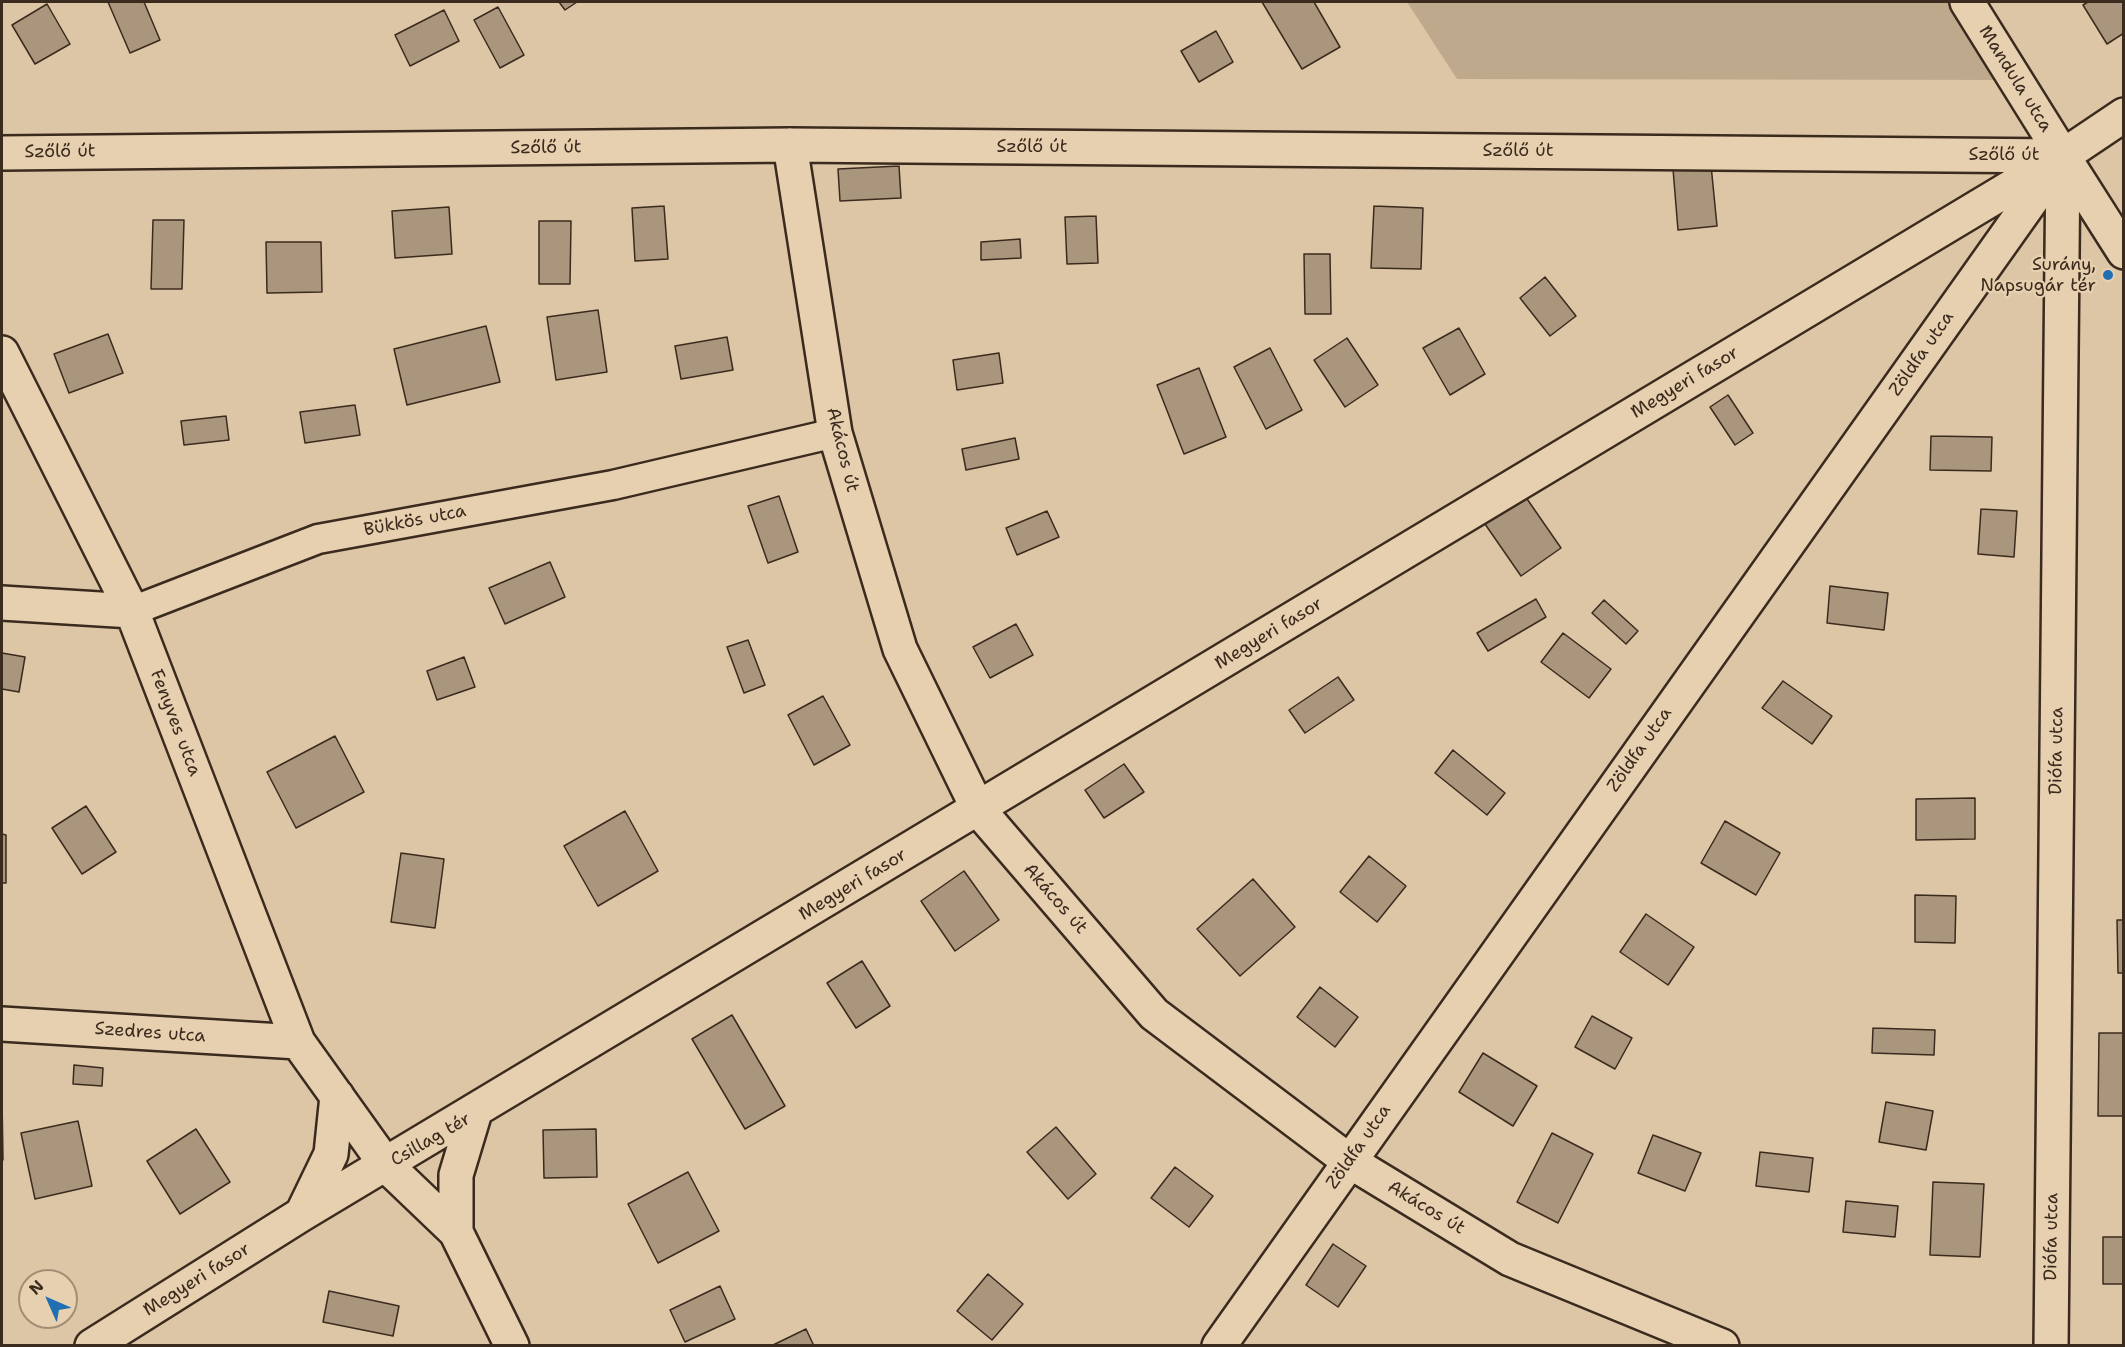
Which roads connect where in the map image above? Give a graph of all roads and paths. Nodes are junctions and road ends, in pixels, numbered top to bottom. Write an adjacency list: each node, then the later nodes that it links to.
1 (1967, 2): 5 (street, Mandula utca)
2 (2124, 115): 5 (street, Megyeri fasor)
3 (790, 146): 4 (street, Szőlő út); 5 (street, Szőlő út); 8 (street, Akácos út)
4 (2, 153)
5 (2063, 156): 6 (street, Mandula utca); 11 (street, Megyeri fasor); 16 (street, Zöldfa utca); 24 (street, Diófa utca)
6 (2124, 252)
7 (2, 353): 10 (street, Fenyves utca)
8 (835, 433): 10 (street, Bükkös utca); 11 (street, Akácos út)
9 (2, 603): 10 (street, Bükkös utca)
10 (132, 611): 13 (street, Fenyves utca)
11 (978, 809): 15 (street, Megyeri fasor); 16 (street, Akácos út)
12 (2, 1024): 13 (street, Szedres utca)
13 (298, 1042): 14 (street, Fenyves utca)
14 (337, 1096): 17 (street, Csillag tér); 18 (street)
15 (475, 1112): 17 (street, Csillag tér); 19 (street, Csillag tér)
16 (1349, 1161): 20 (street, Akácos út); 23 (street, Zöldfa utca)
17 (386, 1165): 18 (street, Csillag tér); 19 (street, Csillag tér)
18 (302, 1214): 21 (street, Megyeri fasor)
19 (456, 1232): 22 (street)
20 (1706, 1343)
21 (92, 1346)
22 (512, 1346)
23 (1219, 1346)
24 (2050, 1346)

